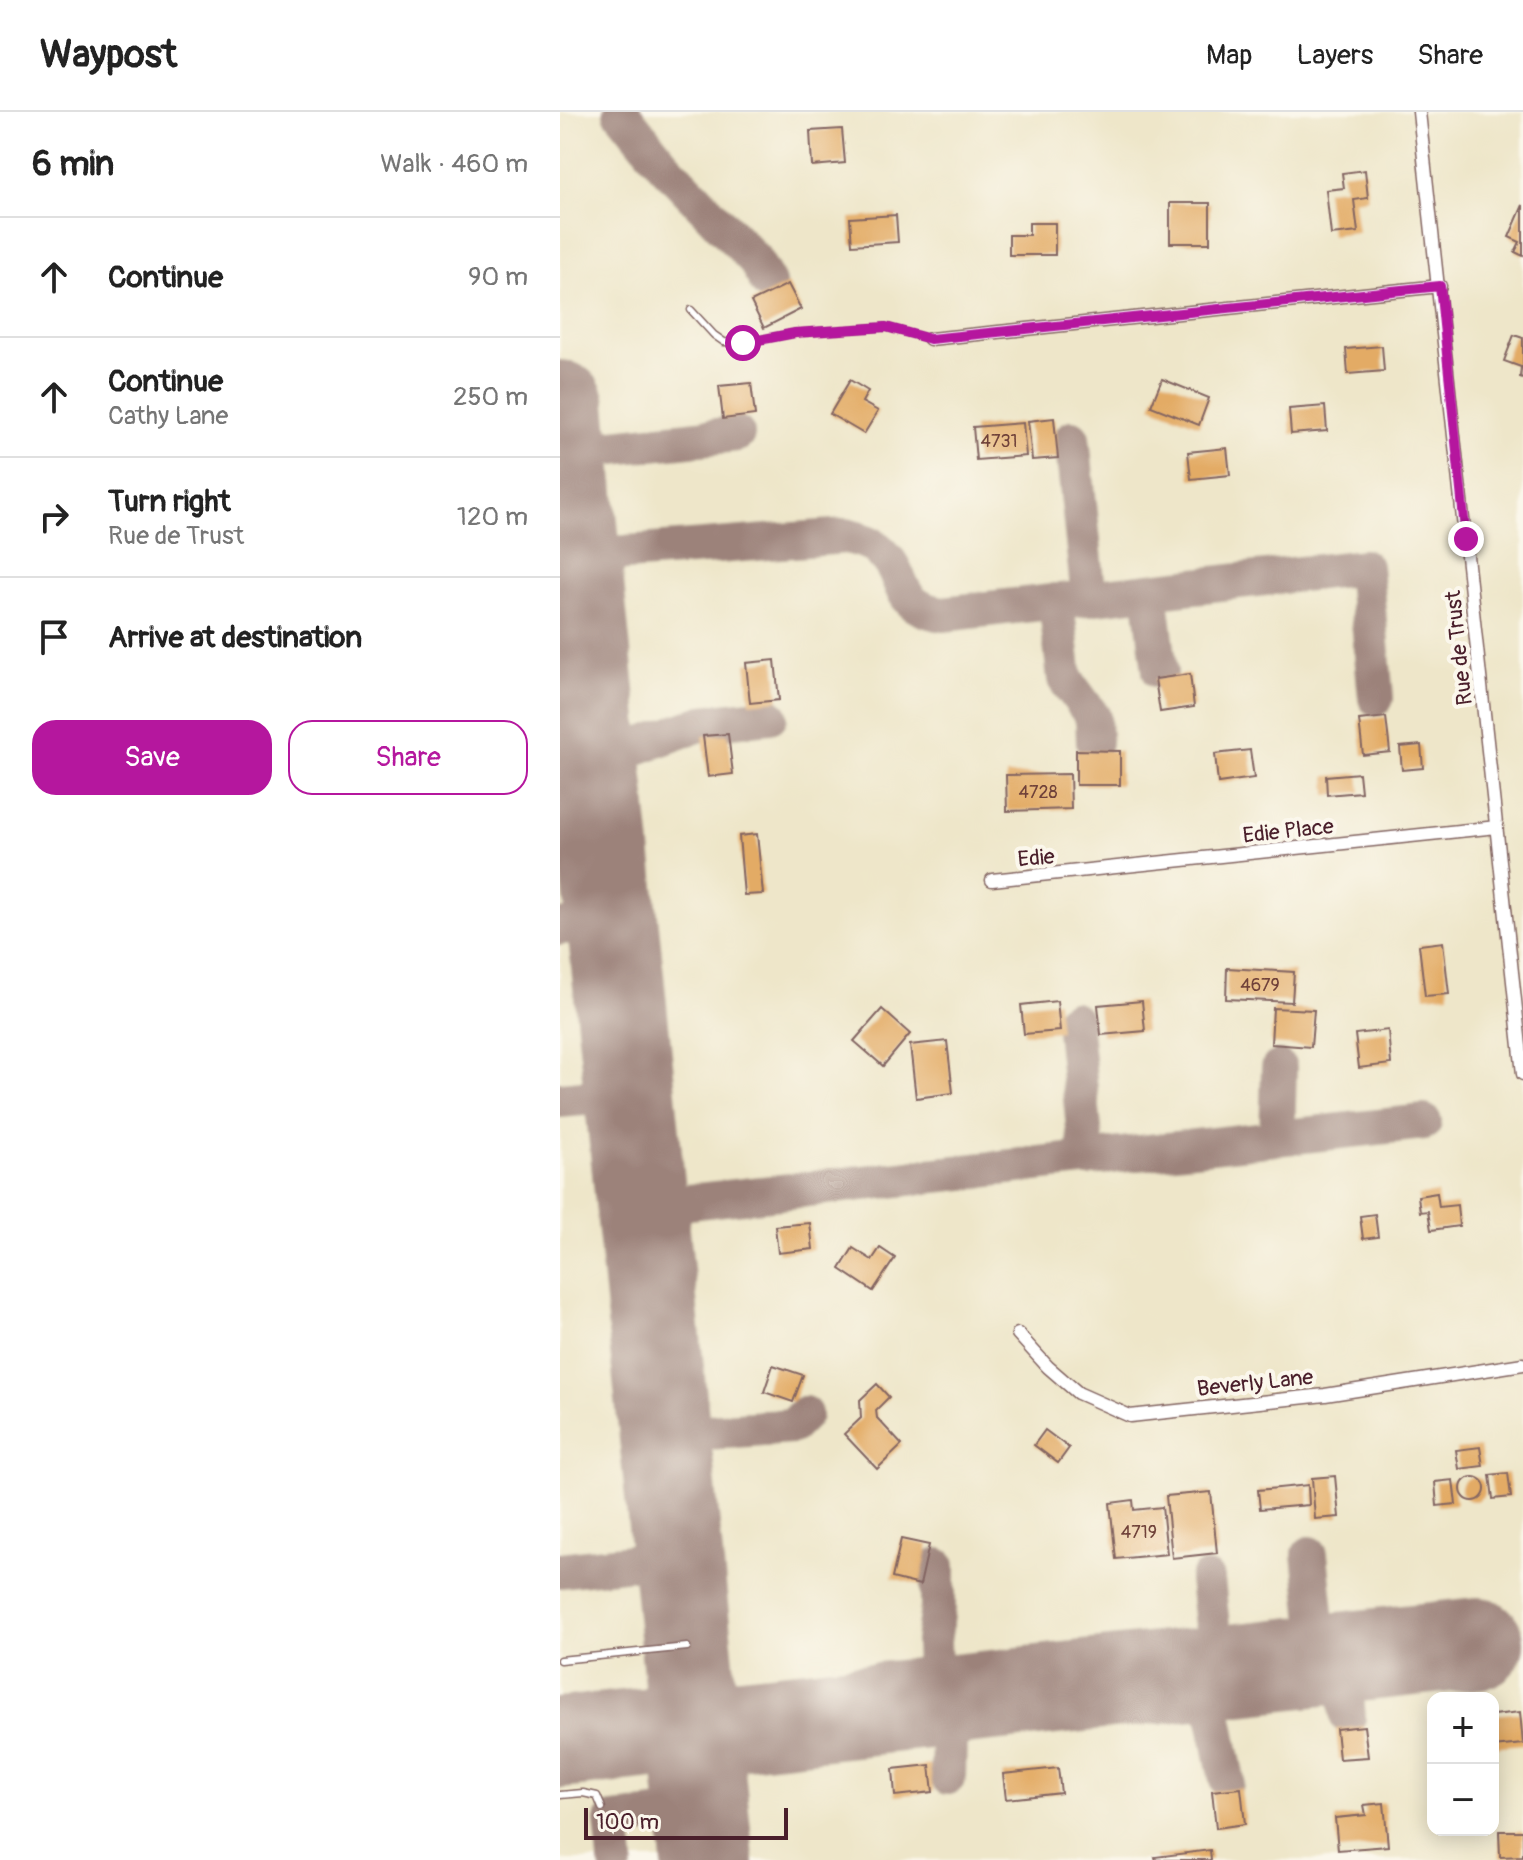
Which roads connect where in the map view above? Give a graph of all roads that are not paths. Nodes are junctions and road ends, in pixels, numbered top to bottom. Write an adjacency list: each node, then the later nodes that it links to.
1 (1421, 115): 2 (street, Rue de Trust)
2 (1440, 286): 4 (street); 5 (street, Rue de Trust)
3 (691, 310): 4 (lane)
4 (930, 339)
5 (1497, 827): 6 (street, Edie Place); 8 (street, Rue de Trust)
6 (1084, 872): 7 (street, Edie)
7 (992, 880)
8 (1523, 1074)
9 (1018, 1334): 10 (street, Beverly Lane)
10 (1523, 1364)
11 (687, 1647): 12 (lane)
12 (560, 1660)
13 (560, 1795): 14 (lane)
14 (602, 1808)

